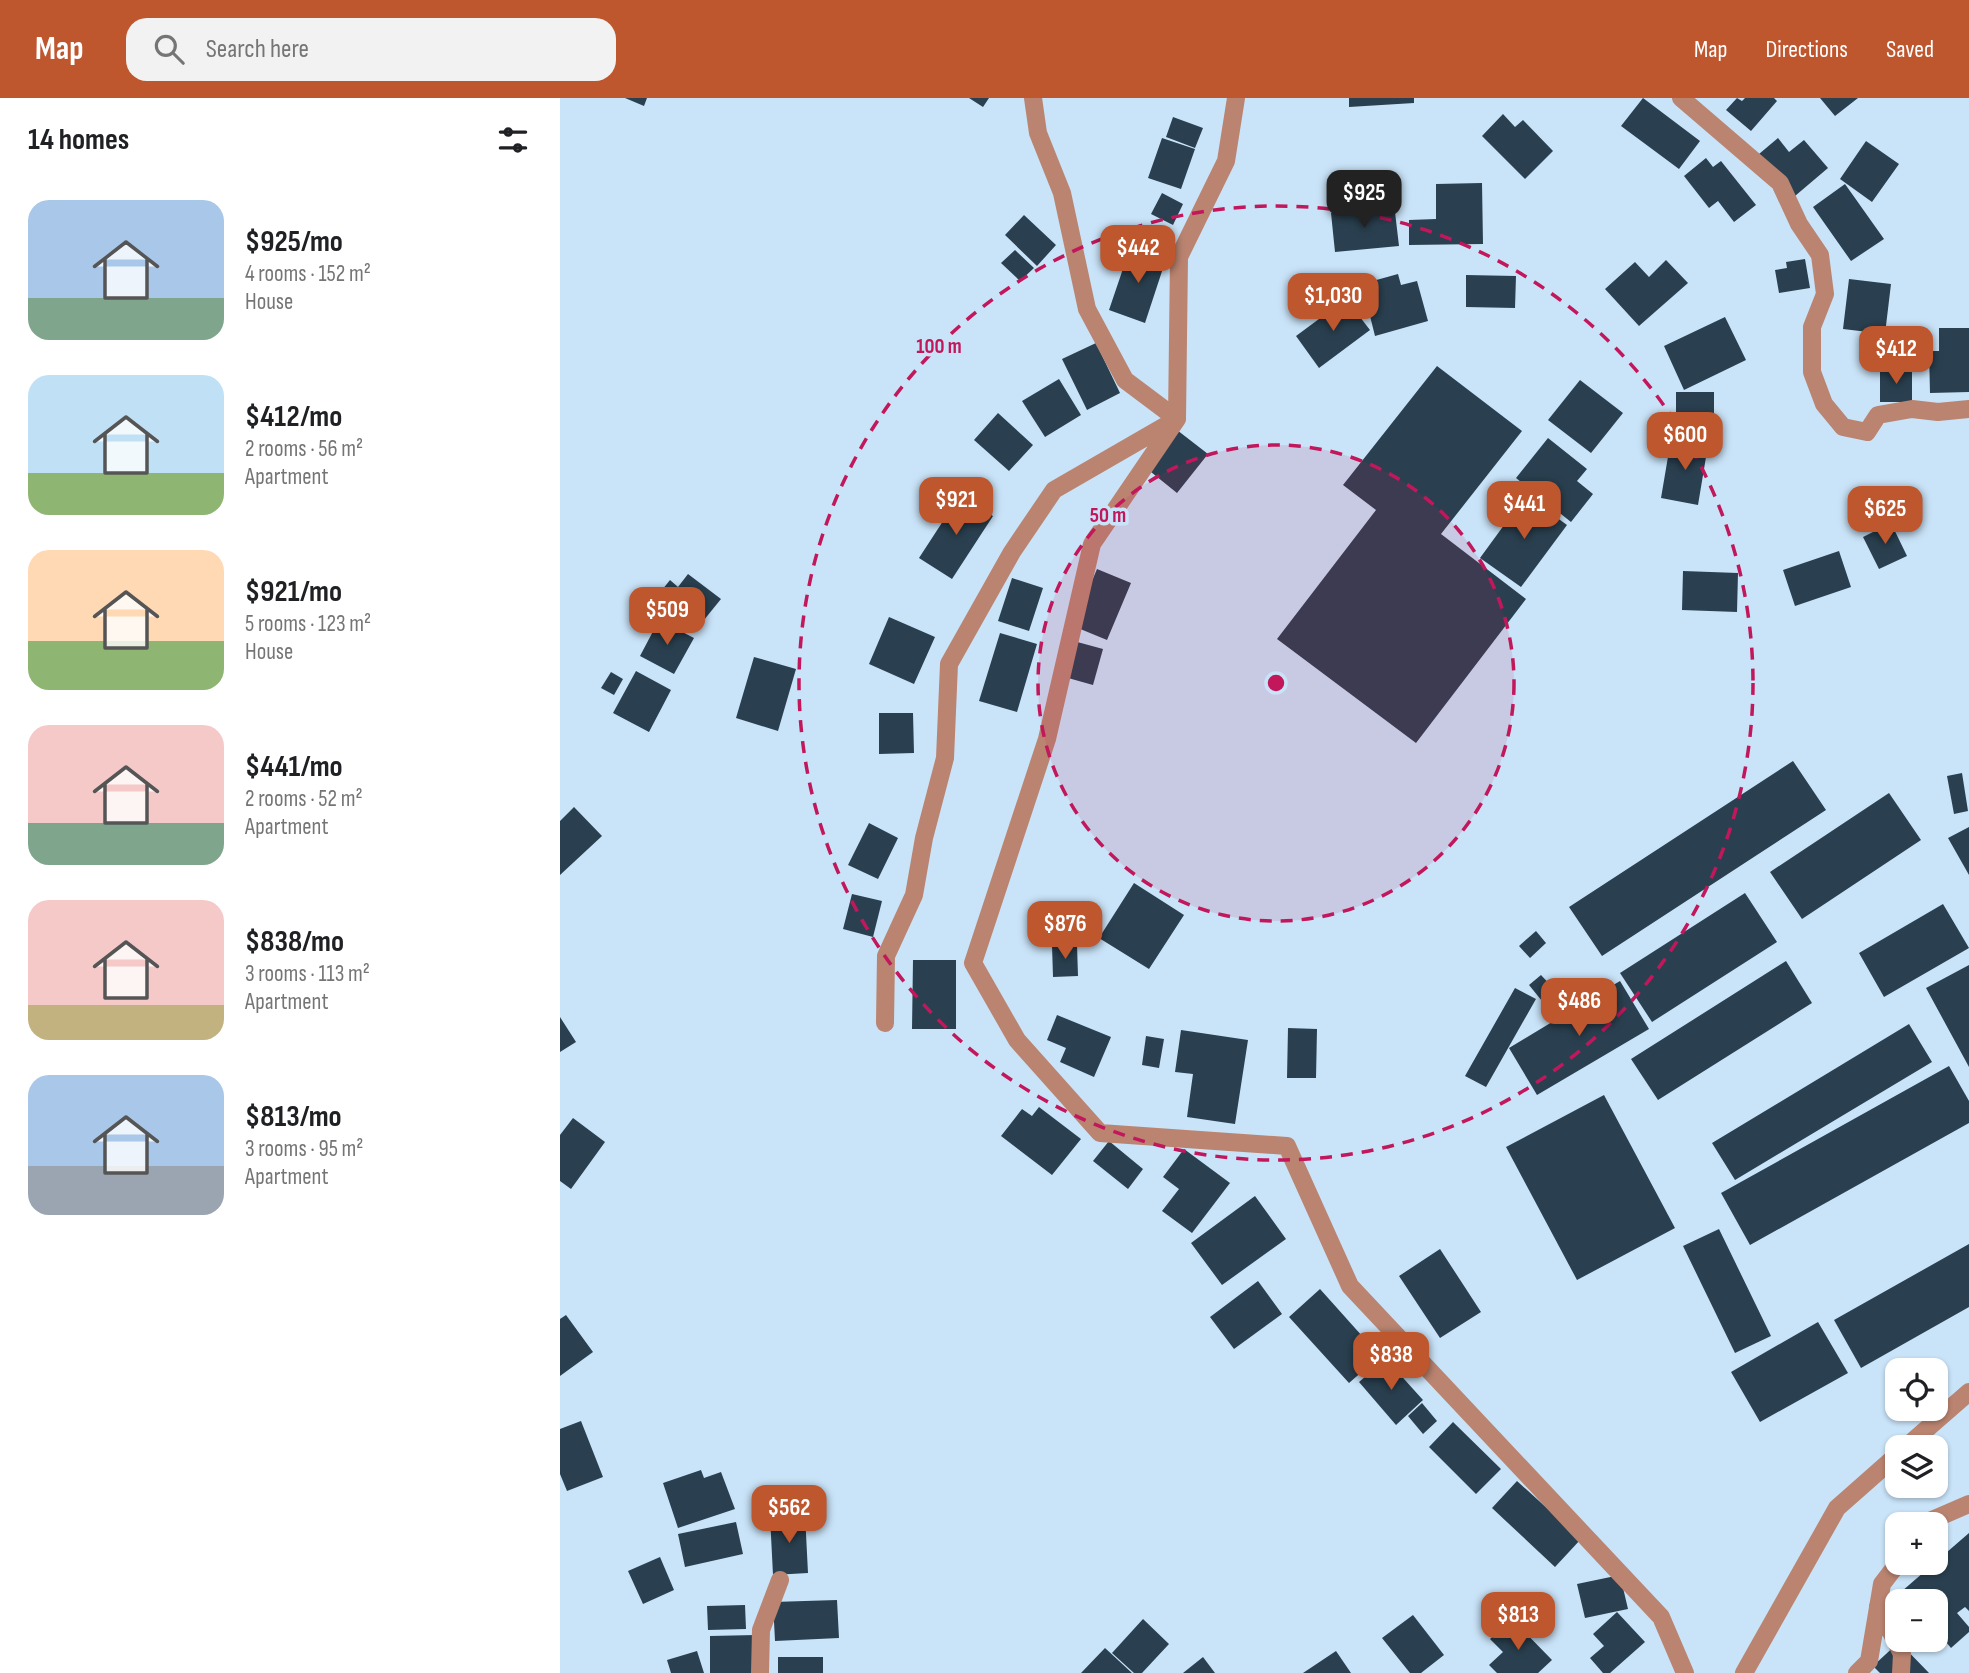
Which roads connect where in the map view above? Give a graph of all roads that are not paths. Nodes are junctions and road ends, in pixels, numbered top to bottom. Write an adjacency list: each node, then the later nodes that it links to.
1 (1033, 98): 5 (street)
2 (1236, 98): 5 (street)
3 (1681, 98): 4 (street)
4 (1969, 409)
5 (1177, 419): 6 (street); 16 (street)
6 (885, 1023)
7 (1969, 1392): 8 (street)
8 (1920, 1435)
9 (1885, 1466): 17 (street)
10 (1969, 1504): 11 (street)
11 (1948, 1513)
12 (1889, 1575): 14 (street)
13 (780, 1580): 15 (street)
14 (1878, 1606): 18 (street); 19 (street)
15 (760, 1673)
16 (1685, 1673)
17 (1744, 1673)
18 (1857, 1673)
19 (1901, 1673)

